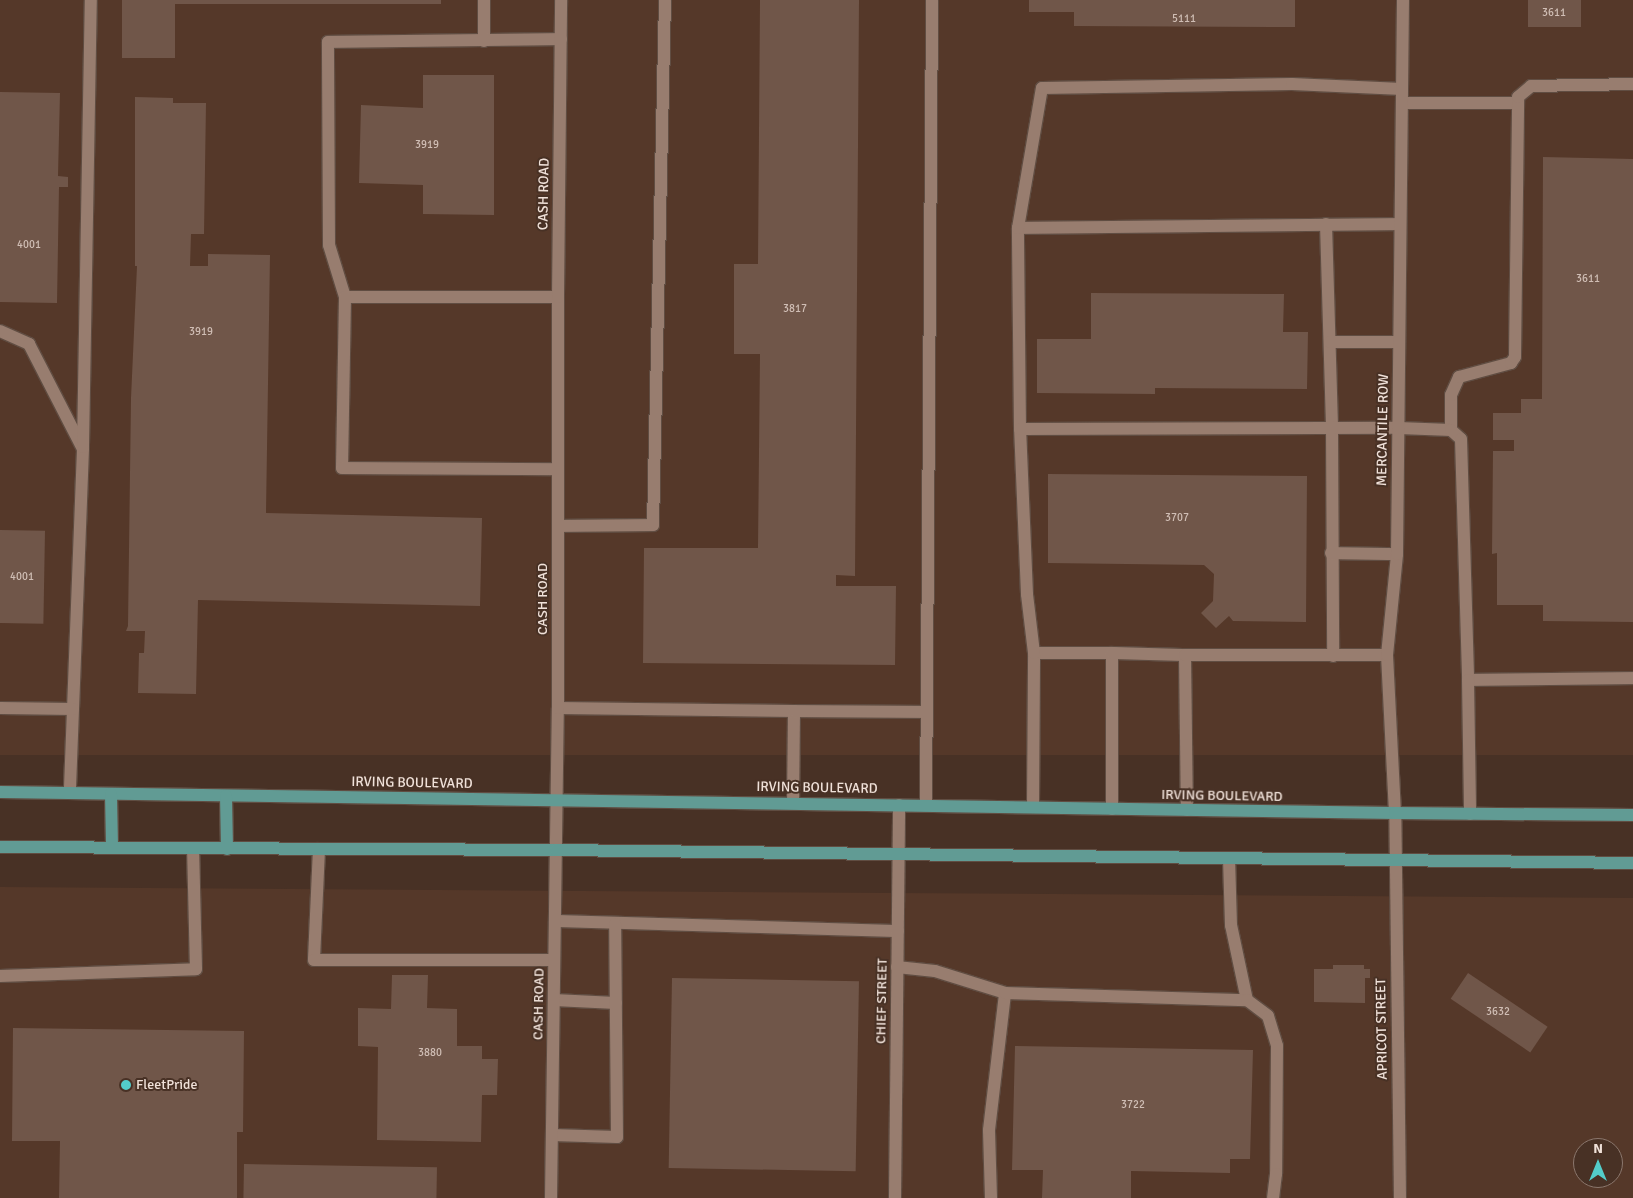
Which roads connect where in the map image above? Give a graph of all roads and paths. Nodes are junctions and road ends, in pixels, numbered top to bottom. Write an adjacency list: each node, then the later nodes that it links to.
1 (91, 0): 25 (street)
2 (484, 0): 8 (street)
3 (562, 0): 7 (street, CASH ROAD)
4 (665, 0): 27 (street)
5 (932, 0): 41 (street)
6 (1403, 0): 10 (street, MERCANTILE ROW)
7 (562, 39): 8 (street); 17 (street, CASH ROAD)
8 (484, 41): 16 (street)
9 (1633, 84): 11 (street)
10 (1402, 89): 12 (street, MERCANTILE ROW); 15 (street)
11 (1518, 102): 12 (street); 24 (street)
12 (1402, 103): 14 (street, MERCANTILE ROW)
13 (1326, 224): 14 (street); 15 (street); 19 (street)
14 (1400, 224): 20 (street, MERCANTILE ROW)
15 (1018, 228): 23 (street)
16 (345, 297): 17 (street); 26 (street)
17 (558, 297): 26 (street, CASH ROAD)
18 (0, 331): 25 (street)
19 (1330, 342): 20 (street); 21 (street)
20 (1399, 342): 22 (street, MERCANTILE ROW)
21 (1332, 428): 22 (street); 23 (street); 28 (street)
22 (1398, 428): 24 (street); 29 (street, MERCANTILE ROW)
23 (1020, 429): 30 (street)
24 (1451, 430): 36 (street)
25 (83, 449): 39 (street)
26 (558, 469): 27 (street, CASH ROAD)
27 (558, 526): 38 (street, CASH ROAD)
28 (1332, 553): 29 (street); 34 (street)
29 (1397, 554): 33 (street, MERCANTILE ROW)
30 (1034, 652): 31 (street); 50 (street)
31 (1112, 654): 32 (street); 51 (street)
32 (1185, 655): 34 (street); 52 (street)
33 (1387, 655): 34 (street); 53 (street, MERCANTILE ROW)
34 (1333, 656)
35 (1633, 678): 36 (street)
36 (1468, 680): 54 (street)
37 (0, 708): 39 (street)
38 (558, 708): 40 (street); 46 (street, CASH ROAD)
39 (73, 709): 43 (street)
40 (794, 711): 41 (street); 47 (street)
41 (927, 712): 49 (street)
42 (0, 792): 43 (main road, IRVING BOULEVARD)
43 (70, 794): 44 (main road, IRVING BOULEVARD)
44 (111, 794): 45 (main road, IRVING BOULEVARD); 57 (main road)
45 (226, 796): 46 (main road, IRVING BOULEVARD); 59 (main road)
46 (556, 800): 47 (main road, IRVING BOULEVARD); 61 (street, CASH ROAD)
47 (792, 803): 48 (main road, IRVING BOULEVARD)
48 (899, 804): 49 (main road, IRVING BOULEVARD); 62 (street, CHIEF STREET)
49 (926, 805): 50 (main road, IRVING BOULEVARD)
50 (1033, 807): 51 (main road, IRVING BOULEVARD)
51 (1112, 809): 52 (main road, IRVING BOULEVARD)
52 (1187, 810): 53 (main road, IRVING BOULEVARD)
53 (1395, 813): 54 (main road, IRVING BOULEVARD); 64 (street, MERCANTILE ROW)
54 (1470, 814): 55 (main road, IRVING BOULEVARD)
55 (1633, 815)
56 (0, 847): 57 (main road)
57 (112, 848): 58 (main road)
58 (193, 848): 59 (main road); 71 (street)
59 (227, 849): 60 (main road)
60 (319, 849): 61 (main road); 69 (street)
61 (556, 850): 62 (main road); 66 (street, CASH ROAD)
62 (898, 855): 63 (main road); 68 (street, CHIEF STREET)
63 (1229, 858): 64 (main road); 74 (street)
64 (1395, 860): 65 (main road); 81 (street, APRICOT STREET)
65 (1633, 862)
66 (555, 921): 67 (street); 69 (street, CASH ROAD)
67 (615, 924): 68 (street); 75 (street)
68 (898, 931): 70 (street, CHIEF STREET)
69 (554, 960): 73 (street, CASH ROAD)
70 (897, 967): 72 (street); 78 (street, CHIEF STREET)
71 (0, 976)
72 (1005, 993): 74 (street); 79 (street)
73 (554, 1000): 75 (street); 76 (street, CASH ROAD)
74 (1247, 1000): 80 (street)
75 (616, 1003): 76 (street)
76 (552, 1135): 77 (street, CASH ROAD)
77 (551, 1198)
78 (895, 1198)
79 (991, 1198)
80 (1272, 1198)
81 (1400, 1198)

